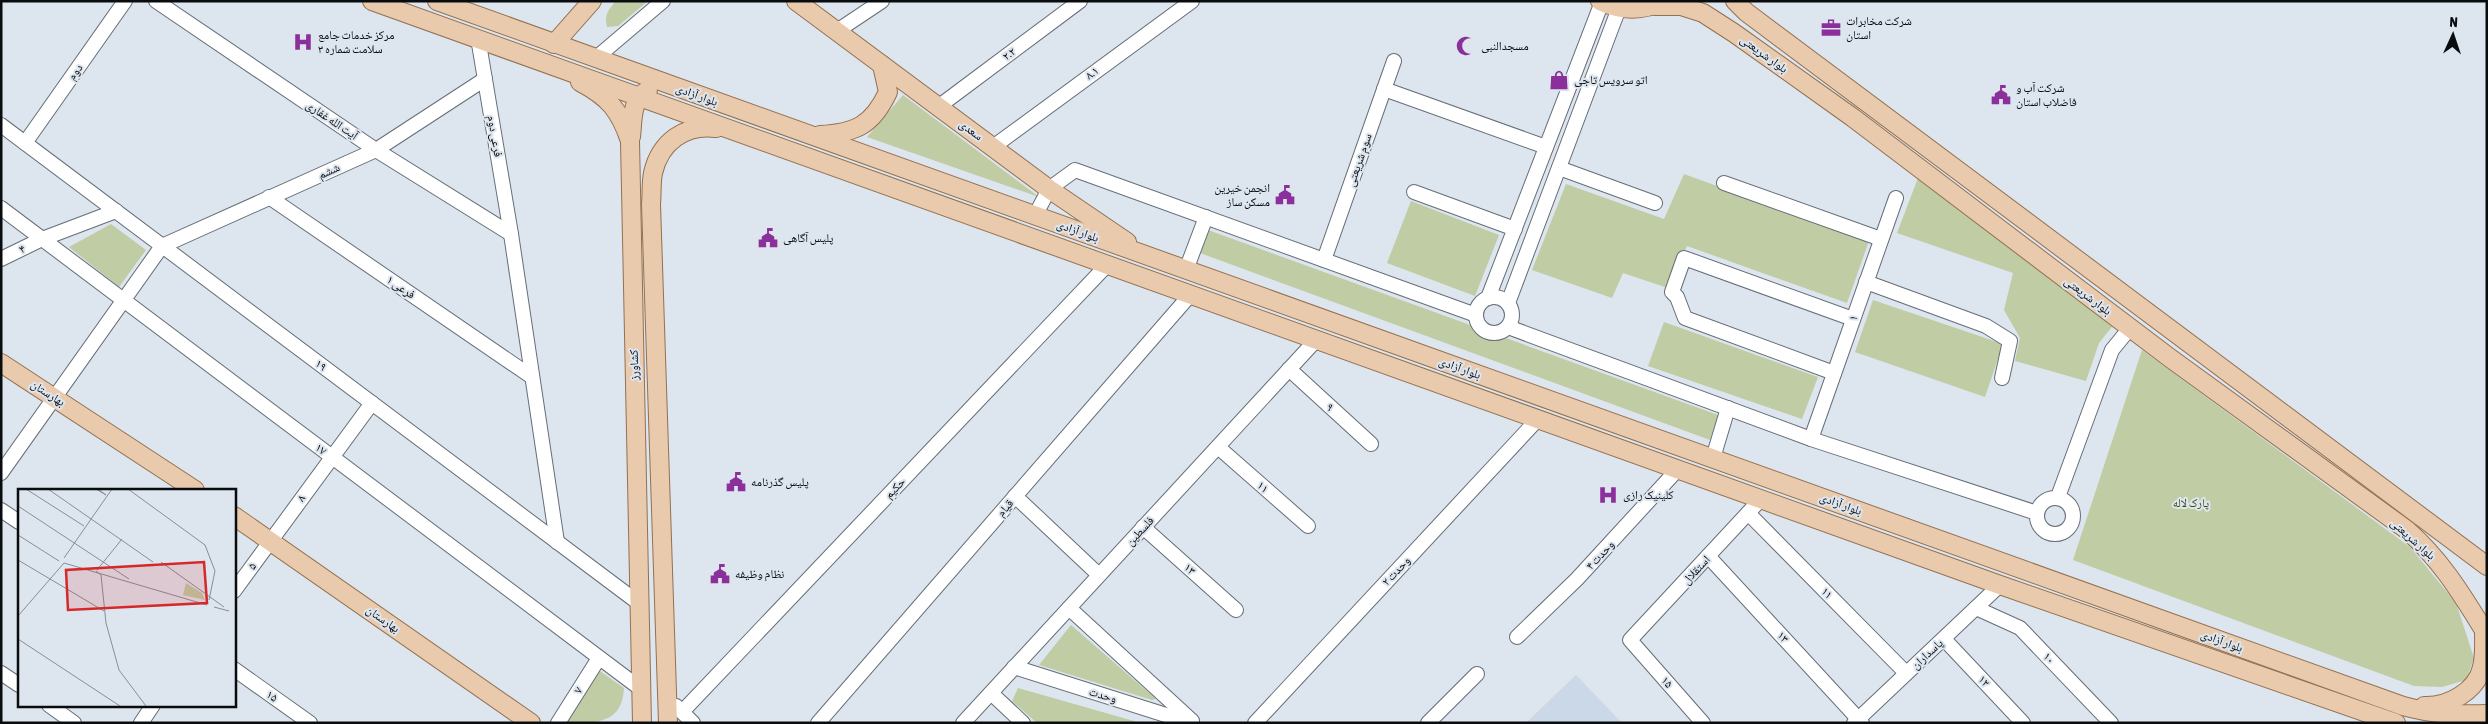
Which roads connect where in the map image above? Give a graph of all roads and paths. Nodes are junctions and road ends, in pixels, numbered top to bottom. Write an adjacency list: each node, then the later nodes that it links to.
1 (125, 1): 31 (street, دوم)
2 (156, 1): 34 (street, آیت الله غفاری)
3 (372, 1): 16 (main road, بلوار آزادی)
4 (437, 1): 17 (main road, بلوار آزادی)
5 (592, 1): 17 (main road)
6 (663, 1): 19 (street)
7 (796, 1): 15 (main road, سعدی)
8 (882, 1): 15 (street)
9 (1080, 1): 26 (street, ۲.۲)
10 (1192, 1): 32 (street, ۸.۱)
11 (1735, 1): 102 (main road, بلوار شریعتی)
12 (1601, 2): 14 (main road, بلوار شریعتی); 33 (street)
13 (1659, 3): 14 (main road, بلوار شریعتی); 66 (main road, بلوار شریعتی)
14 (1619, 8): 35 (street)
15 (836, 31): 21 (main road, سعدی)
16 (478, 38): 18 (main road, بلوار آزادی); 22 (street, فرعی دوم)
17 (554, 44): 19 (main road, بلوار آزادی)
18 (533, 58): 24 (main road, بلوار آزادی); 30 (main road, کشاورز)
19 (596, 58): 25 (main road, بلوار آزادی)
20 (1394, 61): 23 (street, سوم شریعتی)
21 (882, 65): 26 (main road, سعدی); 29 (main road)
22 (485, 78): 34 (street, ششم); 49 (street, فرعی دوم)
23 (1384, 89): 33 (street); 55 (street, سوم شریعتی)
24 (638, 96): 25 (main road); 28 (main road, بلوار آزادی); 30 (main road)
25 (708, 99): 29 (main road, بلوار آزادی)
26 (938, 107): 32 (main road, سعدی)
27 (1, 126): 31 (street, ۱۹)
28 (740, 132): 43 (main road, کشاورز); 56 (main road, بلوار آزادی)
29 (812, 136): 46 (main road, بلوار آزادی)
30 (630, 140): 42 (main road, کشاورز)
31 (25, 143): 45 (street, ۱۹)
32 (993, 147): 37 (main road, سعدی)
33 (1546, 147): 48 (street)
34 (376, 150): 39 (street, ششم); 49 (street, آیت الله غفاری)
35 (1559, 168): 41 (street); 62 (street)
36 (1724, 183): 51 (street)
37 (1049, 188): 46 (street); 47 (street); 53 (main road, سعدی)
38 (1414, 192): 48 (street)
39 (269, 197): 52 (street, ششم); 72 (street, فرعی ۱)
40 (1896, 198): 51 (street, ۱)
41 (1655, 203)
42 (631, 204): 43 (main road); 77 (main road, کشاورز)
43 (651, 204): 78 (main road, کشاورز)
44 (1, 208): 50 (street, ۱۷)
45 (116, 211): 50 (street, ۴); 52 (street, ۱۹)
46 (1035, 216): 53 (main road, بلوار آزادی)
47 (1206, 217): 55 (street); 57 (street)
48 (1515, 229): 60 (street)
49 (511, 234): 72 (street, فرعی دوم)
50 (42, 238): 54 (street, ۴); 61 (street, ۱۷)
51 (1881, 239): 58 (street, ۱)
52 (162, 246): 61 (street); 76 (street, ۱۹)
53 (1148, 256): 57 (main road, بلوار آزادی)
54 (1, 259)
55 (1324, 260): 63 (street)
56 (1108, 264): 59 (main road, بلوار آزادی); 128 (street, حکیم)
57 (1186, 270): 71 (main road, بلوار آزادی)
58 (1866, 282): 64 (street, ۱); 73 (street)
59 (1191, 294): 67 (main road, بلوار آزادی); 89 (street, قیام)
60 (1488, 298): 62 (street); 63 (street)
61 (124, 300): 75 (street); 84 (street, ۱۷)
62 (1508, 303): 65 (street)
63 (1476, 315): 65 (street)
64 (1853, 319): 70 (street, ۱); 70 (street)
65 (1508, 327): 79 (street)
66 (2130, 328): 90 (street); 111 (main road, بلوار شریعتی)
67 (1317, 339): 69 (street, فلسطین); 74 (main road, بلوار آزادی)
68 (1, 363): 75 (main road, بهارستان)
69 (1289, 369): 82 (street, ۹); 83 (street, فلسطین)
70 (1834, 373): 81 (street, ۱)
71 (1478, 374): 74 (main road); 85 (main road, بلوار آزادی)
72 (532, 376): 100 (street, فرعی دوم)
73 (2002, 378)
74 (1471, 395): 80 (main road, بلوار آزادی)
75 (54, 396): 87 (street); 88 (main road, بهارستان)
76 (372, 403): 84 (street, ۸); 100 (street, ۱۹)
77 (635, 404): 78 (main road); 107 (main road, کشاورز)
78 (658, 404): 106 (main road, کشاورز)
79 (1728, 408): 81 (street); 85 (street)
80 (1538, 419): 86 (main road, بلوار آزادی); 144 (street, وحدت ۲)
81 (1811, 439): 94 (street)
82 (1371, 444)
83 (1218, 447): 97 (street, ۱۱); 98 (street, فلسطین)
84 (332, 456): 99 (street, ۸); 115 (street, ۱۷)
85 (1713, 458): 127 (main road, بلوار آزادی)
86 (1678, 469): 91 (main road, بلوار آزادی); 112 (street, وحدت ۴)
87 (1, 473)
88 (194, 489)
89 (1015, 496): 103 (street); 140 (street, قیام)
90 (2058, 498): 94 (street); 94 (street)
91 (1761, 499): 93 (street, استقلال); 104 (main road, بلوار آزادی)
92 (1, 510): 96 (street)
93 (1748, 513): 101 (street, استقلال); 119 (street, ۱۱)
94 (2037, 513)
95 (235, 517): 99 (main road, بهارستان)
96 (18, 521)
97 (1308, 526)
98 (1143, 527): 103 (street, فلسطین); 110 (street, ۱۳)
99 (270, 540): 105 (street, ۵); 134 (main road, بهارستان)
100 (557, 542): 107 (street, ۱۹)
101 (1708, 556): 114 (street, استقلال); 130 (street, ۱۳)
102 (2487, 566)
103 (1099, 575): 108 (street, فلسطین)
104 (2000, 585): 109 (street, پاسداران); 149 (main road, بلوار آزادی)
105 (235, 590)
106 (664, 592): 123 (main road, کشاورز); 137 (main road)
107 (640, 604): 126 (main road, کشاورز)
108 (1069, 608): 116 (street, فلسطین); 143 (street)
109 (1976, 608): 113 (street, پاسداران); 148 (street, ۱۰)
110 (1236, 610)
111 (2483, 625): 127 (main road)
112 (1517, 637)
113 (1944, 639): 119 (street, پاسداران); 147 (street, ۱۲)
114 (1630, 640): 146 (street, ۱۵)
115 (599, 658): 126 (street, ۱۷); 135 (street, ۷)
116 (1014, 667): 122 (street, فلسطین); 143 (street, وحدت)
117 (235, 669): 133 (street, ۱۵)
118 (1, 673): 121 (street)
119 (1906, 673): 130 (street, پاسداران)
120 (1478, 674): 145 (street)
121 (18, 684)
122 (991, 693): 141 (street, فلسطین); 142 (street)
123 (667, 696): 128 (street); 138 (main road, کشاورز)
124 (50, 706): 131 (street)
125 (152, 706): 132 (street)
126 (642, 706): 136 (main road)
127 (2403, 706): 129 (main road, بلوار آزادی)
128 (682, 712): 139 (street)
129 (2487, 714)
130 (1858, 721)
131 (74, 723)
132 (141, 723)
133 (310, 723)
134 (532, 723)
135 (558, 723)
136 (629, 723)
137 (658, 723)
138 (668, 723)
139 (694, 723)
140 (818, 723)
141 (963, 723)
142 (1023, 723)
143 (1193, 723)
144 (1255, 723)
145 (1428, 723)
146 (1703, 723)
147 (2023, 723)
148 (2111, 723)
149 (2396, 723)

